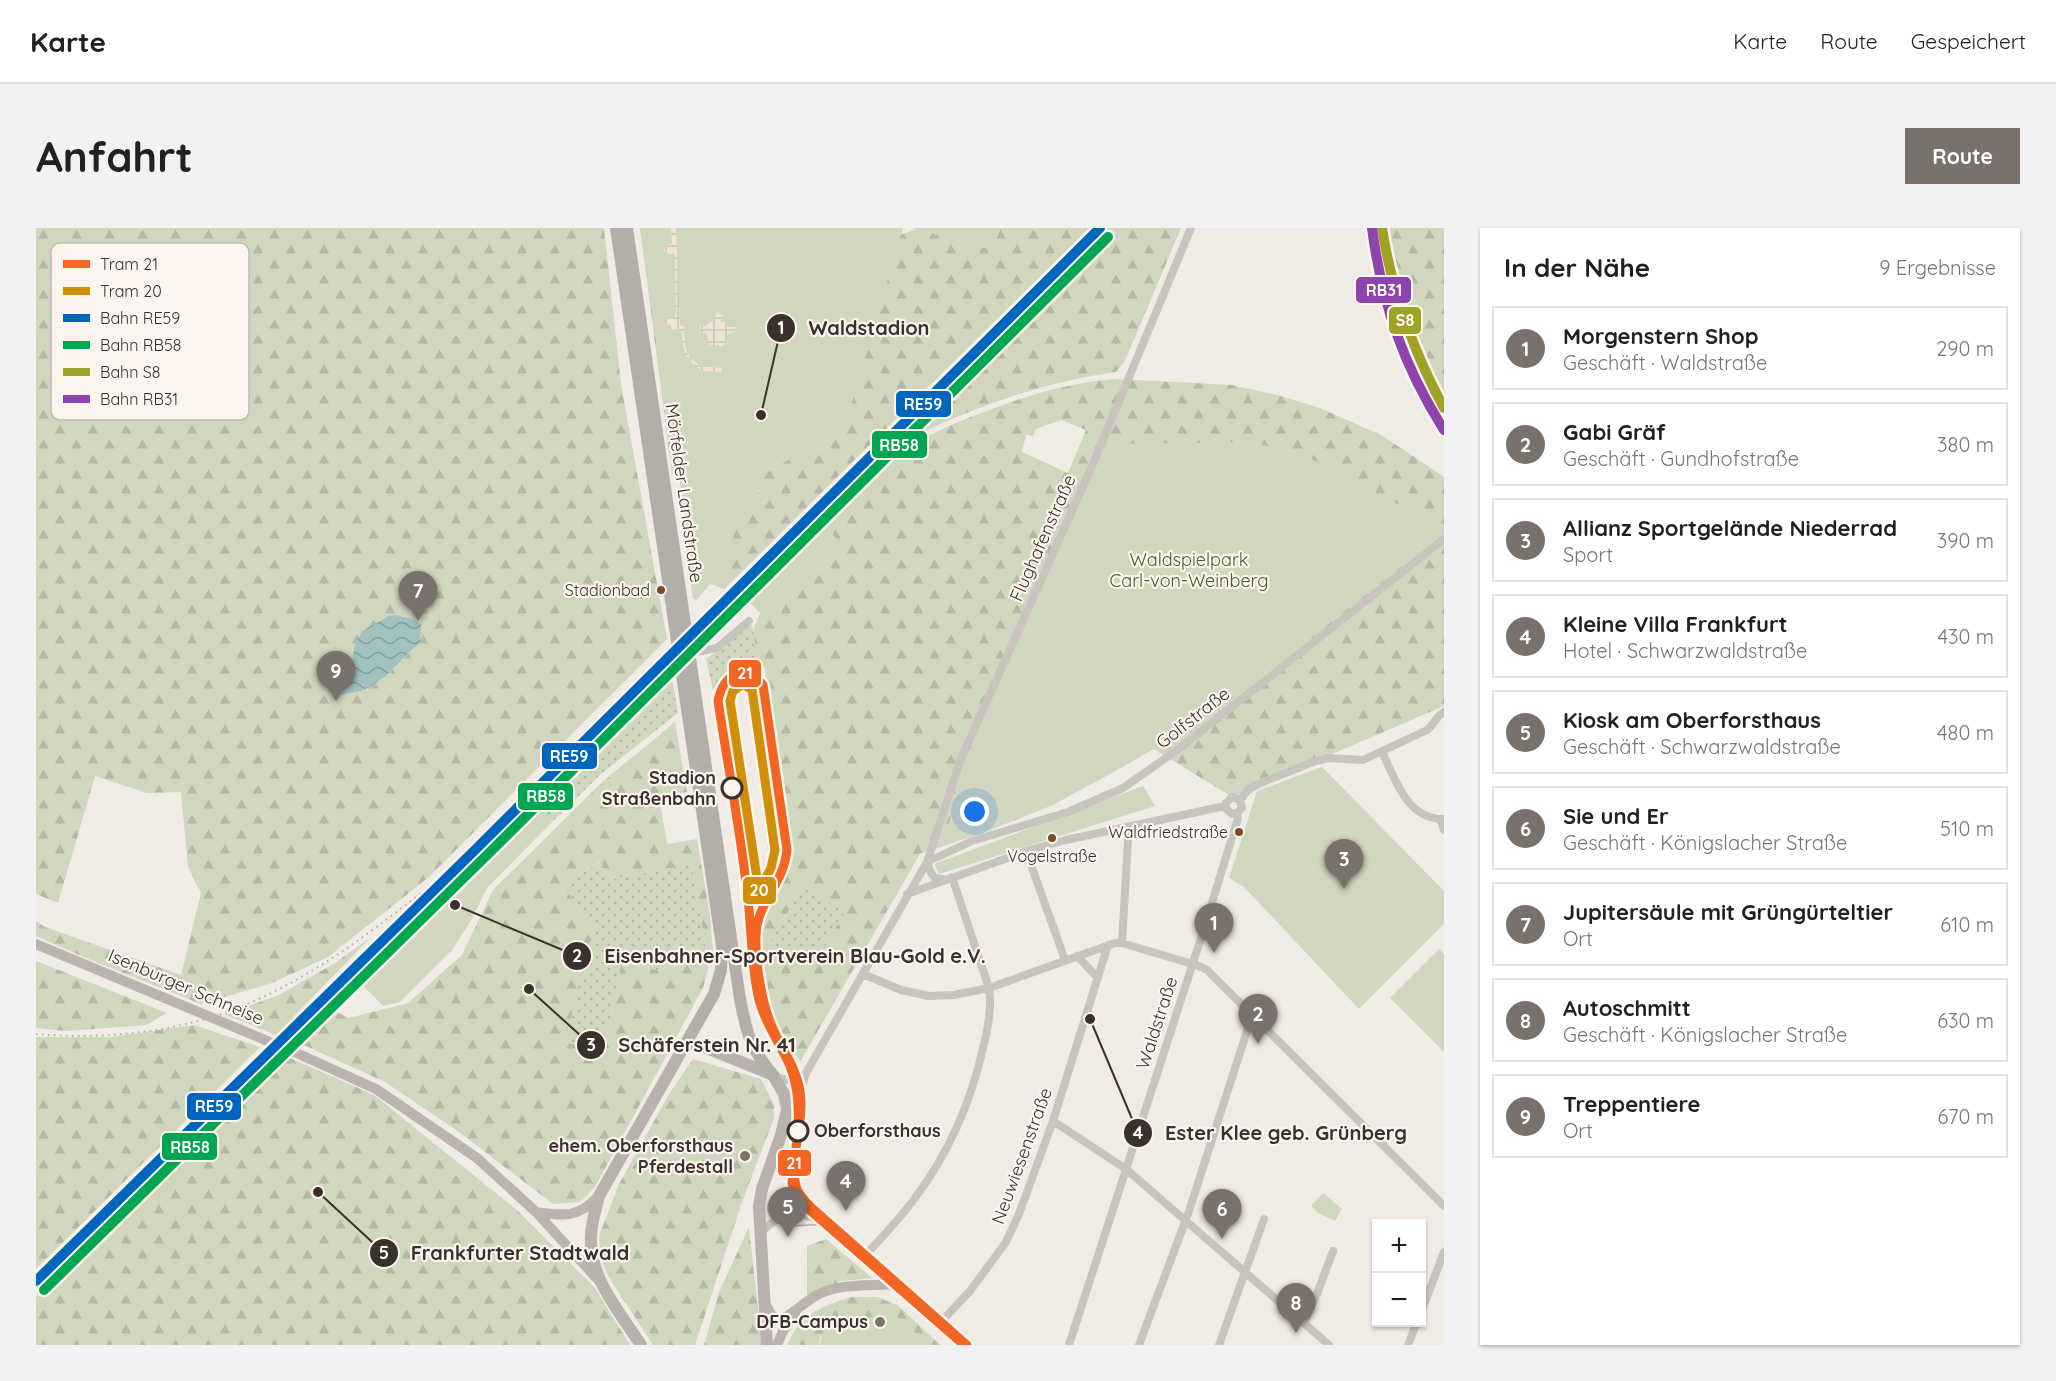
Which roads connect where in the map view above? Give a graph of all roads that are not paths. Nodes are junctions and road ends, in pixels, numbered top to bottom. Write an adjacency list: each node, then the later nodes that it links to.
1 (616, 228): 29 (highway, Mörfelder Landstraße)
2 (627, 228): 6 (highway, Mörfelder Landstraße)
3 (1191, 228): 16 (street, Flughafenstraße)
4 (1444, 539): 16 (street, Golfstraße)
5 (749, 621): 6 (street)
6 (690, 653): 31 (highway, Mörfelder Landstraße)
7 (1444, 712): 8 (street)
8 (1382, 752): 9 (street); 12 (street)
9 (1240, 800): 10 (street); 11 (street)
10 (1225, 806): 11 (street); 13 (street)
11 (1237, 813): 24 (street, Waldstraße)
12 (1442, 819): 14 (street)
13 (1126, 827): 15 (street); 19 (street)
14 (1444, 830)
15 (1026, 851): 17 (street); 23 (street)
16 (927, 862): 17 (street); 18 (street, Flughafenstraße)
17 (949, 878): 18 (street); 27 (street)
18 (907, 894): 25 (street, Flughafenstraße)
19 (1122, 943): 21 (street); 24 (street)
20 (36, 944): 37 (main road, Isenburger Schneise)
21 (1108, 945): 22 (street); 26 (street, Neuwiesenstraße)
22 (1077, 956): 23 (street); 26 (street)
23 (1065, 960): 27 (street)
24 (1191, 965): 28 (street); 34 (street, Waldstraße)
25 (863, 974): 27 (street); 30 (street, Flughafenstraße)
26 (1098, 978): 32 (street, Neuwiesenstraße)
27 (989, 988): 43 (street)
28 (1257, 1018): 36 (street); 39 (street)
29 (686, 1043): 31 (main road); 35 (main road)
30 (806, 1073): 31 (street); 33 (street, Flughafenstraße)
31 (774, 1076): 33 (main road)
32 (1053, 1121): 34 (street); 51 (street, Neuwiesenstraße)
33 (785, 1122): 40 (main road)
34 (1126, 1169): 39 (street); 57 (street, Waldstraße)
35 (599, 1196): 37 (main road); 45 (main road)
36 (1444, 1205)
37 (537, 1212): 45 (main road, Isenburger Schneise)
38 (1264, 1219): 44 (street)
39 (1185, 1220): 44 (street); 58 (street)
40 (760, 1235): 43 (street); 48 (main road)
41 (1333, 1251): 50 (street)
42 (1444, 1252): 47 (street)
43 (863, 1258): 46 (street)
44 (1246, 1273): 50 (street); 59 (street)
45 (600, 1283): 53 (main road, Isenburger Schneise)
46 (894, 1284): 49 (main road); 51 (main road)
47 (1426, 1299)
48 (765, 1304): 49 (main road); 54 (main road)
49 (800, 1309): 55 (main road)
50 (1304, 1323): 60 (street)
51 (939, 1324): 56 (main road)
52 (1415, 1327): 61 (street)
53 (641, 1345)
54 (767, 1345)
55 (777, 1345)
56 (963, 1345)
57 (1069, 1345)
58 (1139, 1345)
59 (1219, 1345)
60 (1329, 1345)
61 (1408, 1345)

